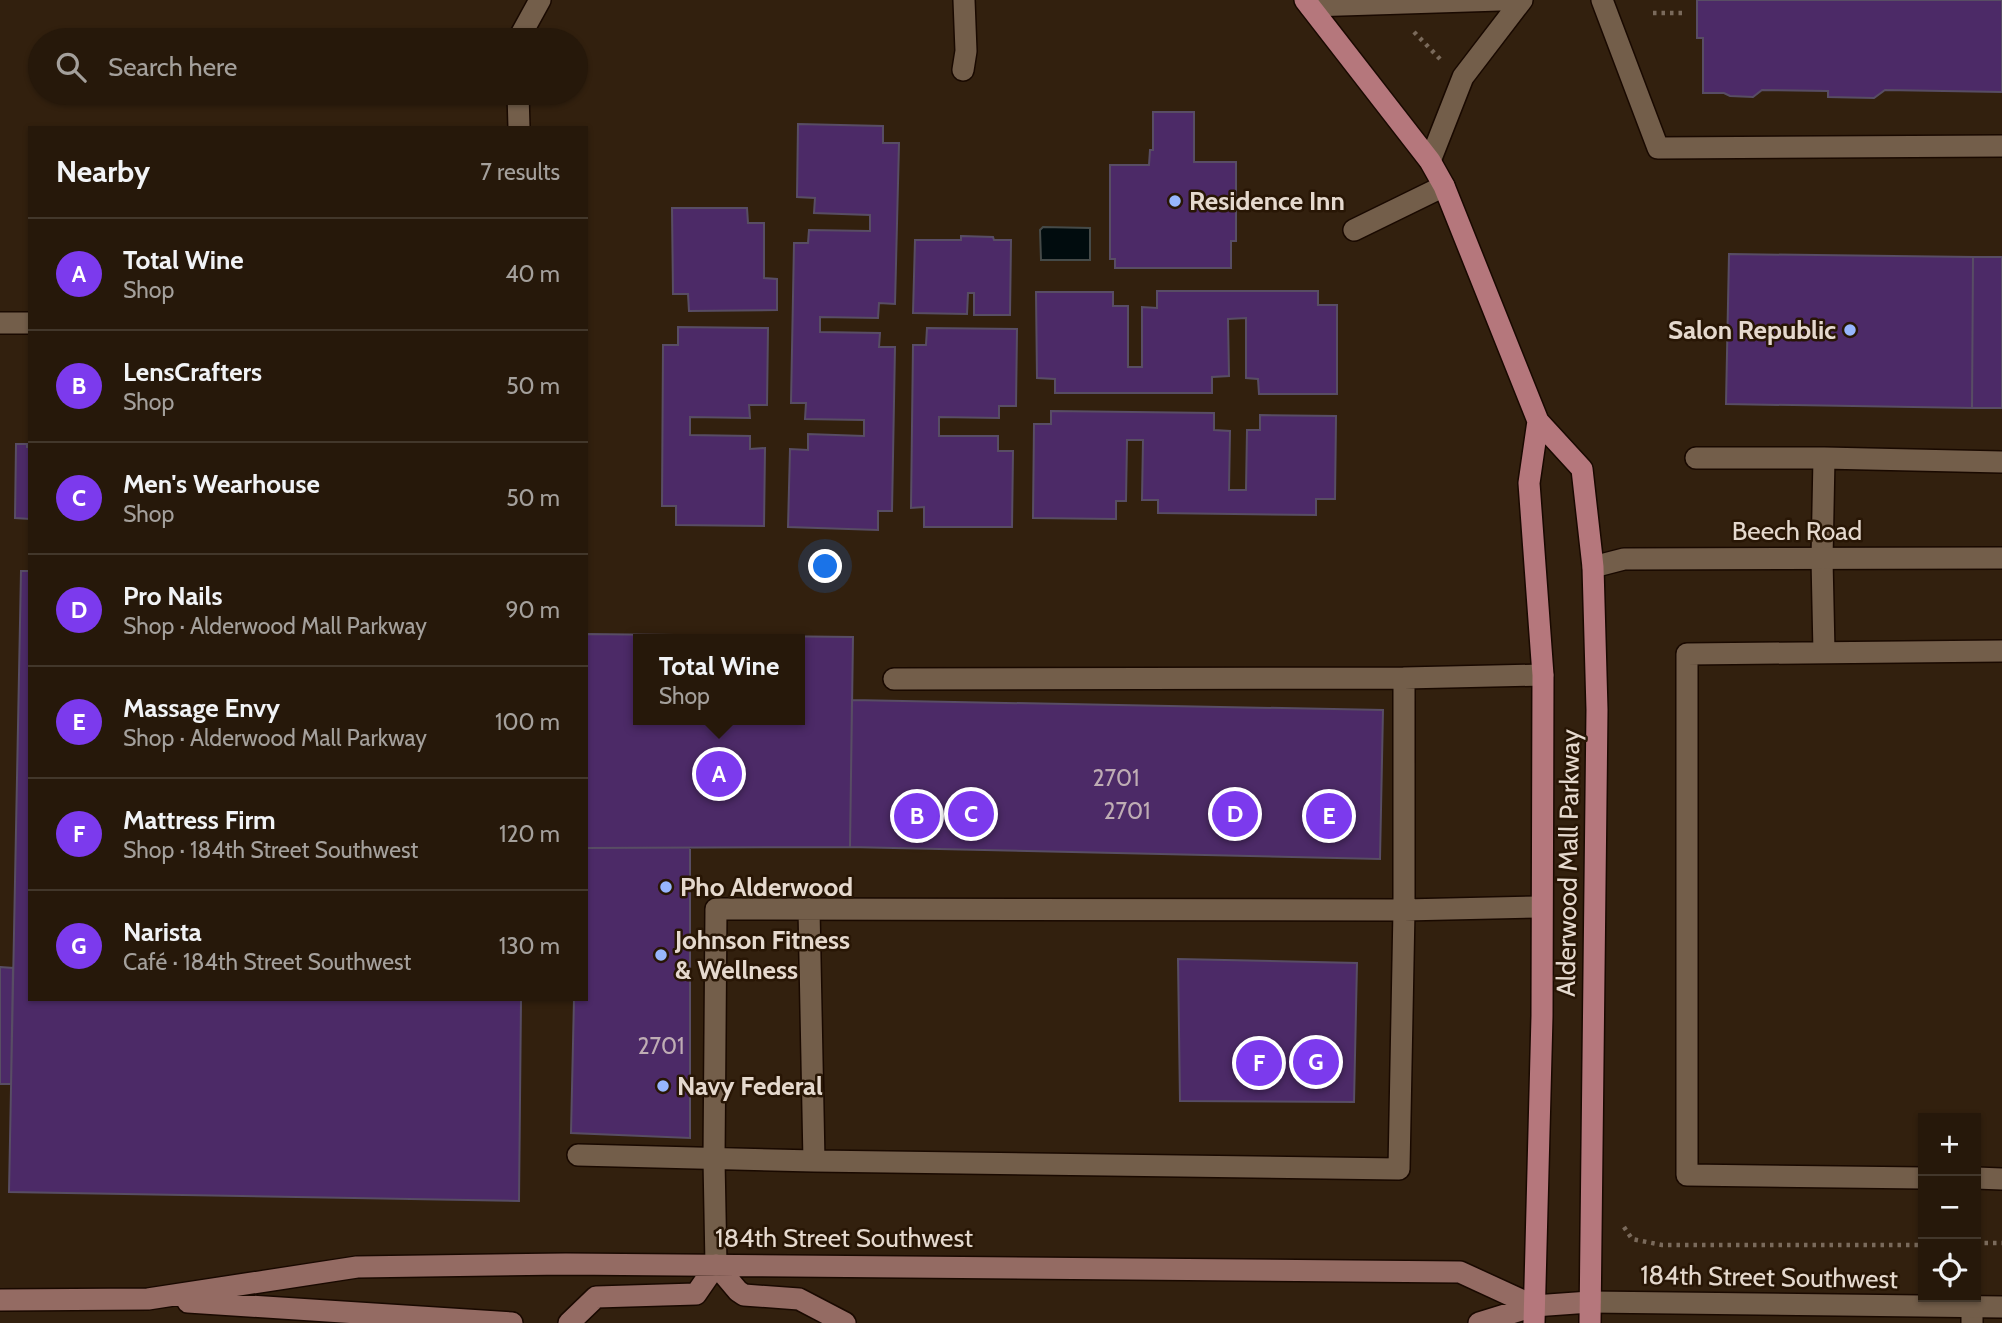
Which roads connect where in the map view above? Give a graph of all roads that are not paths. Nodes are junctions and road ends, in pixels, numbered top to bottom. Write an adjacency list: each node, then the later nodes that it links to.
1 (540, 0): 7 (street)
2 (964, 0): 8 (street)
3 (1500, 0): 6 (street)
4 (1522, 0): 12 (street)
5 (1602, 0): 11 (street)
6 (1307, 3): 12 (main road, Alderwood Mall Parkway)
7 (525, 28)
8 (963, 71)
9 (518, 105): 10 (street)
10 (519, 126)
11 (2002, 146)
12 (1430, 162): 13 (main road, Alderwood Mall Parkway)
13 (1444, 186): 14 (street); 17 (main road, Alderwood Mall Parkway)
14 (1354, 230)
15 (0, 323): 16 (street)
16 (28, 323)
17 (1538, 421): 23 (main road, Alderwood Mall Parkway); 26 (main road, Alderwood Mall Parkway)
18 (1696, 458): 19 (street)
19 (1824, 458): 20 (street); 22 (street)
20 (2002, 462)
21 (2002, 558): 22 (street, Beech Road)
22 (1822, 559): 23 (street, Beech Road); 25 (street)
23 (1593, 567): 42 (main road, Alderwood Mall Parkway)
24 (2002, 651): 25 (street)
25 (1824, 652): 35 (street)
26 (1543, 675): 27 (street); 29 (main road, Alderwood Mall Parkway)
27 (1404, 678): 28 (street); 31 (street)
28 (894, 679)
29 (1540, 907): 31 (street); 43 (main road, Alderwood Mall Parkway)
30 (809, 909): 31 (street); 33 (street); 34 (street)
31 (1404, 910): 34 (street)
32 (579, 1155): 33 (street)
33 (714, 1160): 34 (street); 38 (street)
34 (814, 1161)
35 (1918, 1178)
36 (1981, 1178): 37 (street)
37 (2002, 1178)
38 (716, 1265): 39 (main road, 184th Street Southwest); 43 (main road, 184th Street Southwest); 47 (main road); 48 (main road)
39 (148, 1299): 40 (main road, 184th Street Southwest); 46 (main road, 184th Street Southwest)
40 (0, 1300)
41 (2002, 1307): 45 (street, 184th Street Southwest)
42 (1590, 1313): 43 (main road, 184th Street Southwest); 44 (street, 184th Street Southwest)
43 (1534, 1314): 49 (main road, 184th Street Southwest)
44 (1886, 1315): 45 (street, 184th Street Southwest)
45 (1972, 1315)
46 (512, 1323)
47 (569, 1323)
48 (845, 1323)
49 (1479, 1323)

